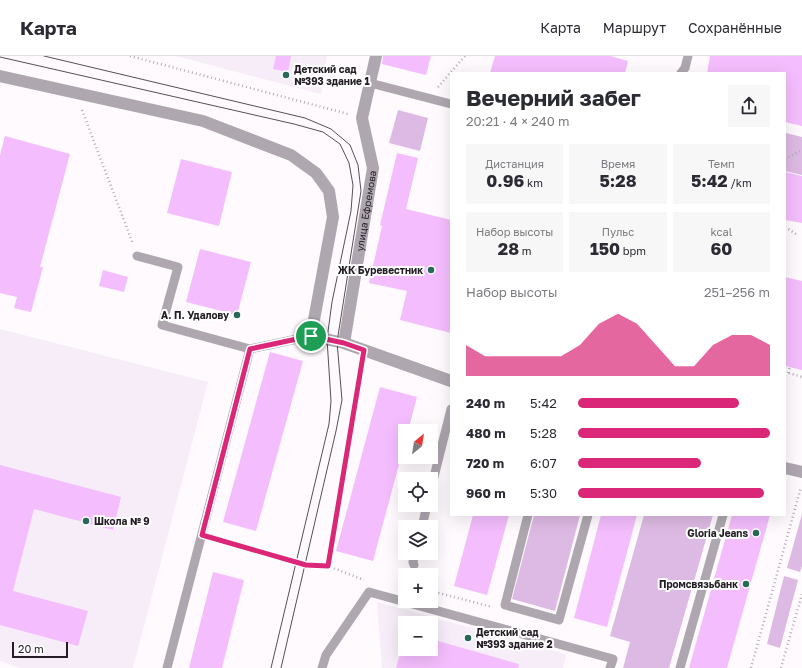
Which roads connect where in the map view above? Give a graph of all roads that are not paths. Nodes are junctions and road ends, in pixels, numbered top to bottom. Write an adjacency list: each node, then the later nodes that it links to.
1 (376, 56): 5 (street, улица Ефремова)
2 (688, 56): 3 (lane)
3 (682, 72)
4 (0, 76): 8 (street)
5 (370, 83): 6 (lane); 9 (street, улица Ефремова)
6 (450, 104)
7 (137, 256): 10 (lane)
8 (311, 336): 9 (street); 10 (lane)
9 (344, 343): 11 (street)
10 (250, 349): 21 (lane)
11 (450, 381)
12 (450, 413): 14 (lane)
13 (786, 468): 15 (street)
14 (435, 472)
15 (802, 472)
16 (528, 516): 17 (lane)
17 (588, 516)
18 (723, 516): 24 (lane)
19 (413, 560): 20 (lane)
20 (414, 565)
21 (167, 668)
22 (322, 668): 23 (lane)
23 (610, 668)
24 (680, 668)

